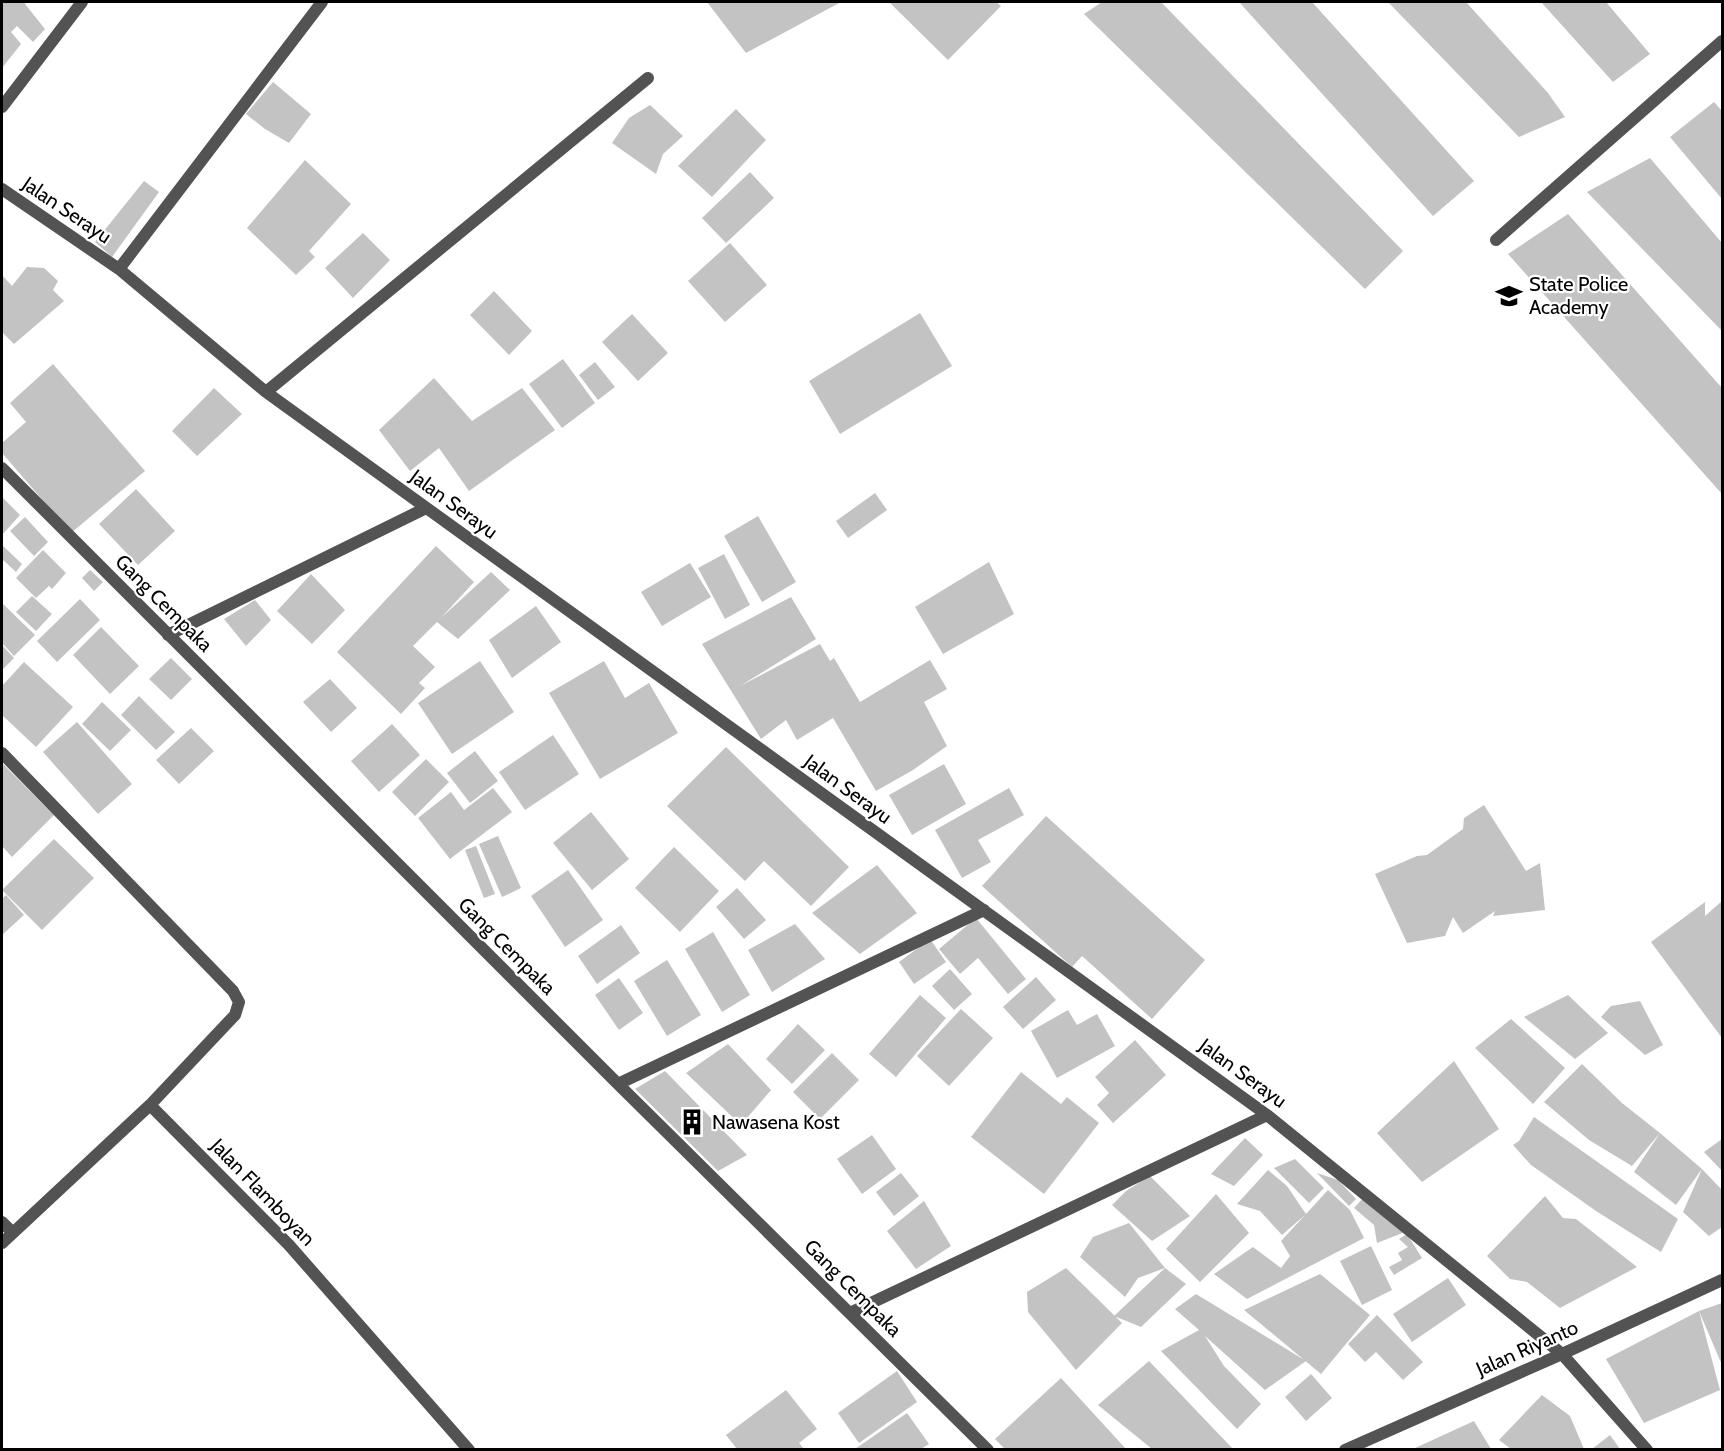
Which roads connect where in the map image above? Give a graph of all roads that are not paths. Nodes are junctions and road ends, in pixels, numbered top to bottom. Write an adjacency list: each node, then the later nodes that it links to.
1 (82, 2): 5 (street)
2 (322, 2): 8 (street)
3 (1722, 41): 7 (street)
4 (648, 78): 9 (street)
5 (2, 108)
6 (2, 189): 8 (street, Jalan Serayu)
7 (1496, 240)
8 (119, 269): 9 (street, Jalan Serayu)
9 (266, 392): 11 (street, Jalan Serayu)
10 (2, 468): 12 (street, Gang Cempaka)
11 (426, 508): 12 (street); 14 (street, Jalan Serayu)
12 (168, 635): 15 (street, Gang Cempaka)
13 (2, 753): 16 (street)
14 (984, 910): 15 (street); 17 (street, Jalan Serayu)
15 (618, 1084): 22 (street, Gang Cempaka)
16 (150, 1105): 19 (street); 24 (street, Jalan Flamboyan)
17 (1268, 1115): 22 (street); 23 (street, Jalan Serayu)
18 (2, 1222): 19 (street)
19 (12, 1232): 20 (street)
20 (2, 1243)
21 (1722, 1280): 23 (street, Jalan Riyanto)
22 (850, 1312): 25 (street, Gang Cempaka)
23 (1562, 1354): 26 (street, Jalan Riyanto); 27 (street, Jalan Serayu)
24 (469, 1449)
25 (988, 1449)
26 (1345, 1449)
27 (1647, 1449)

